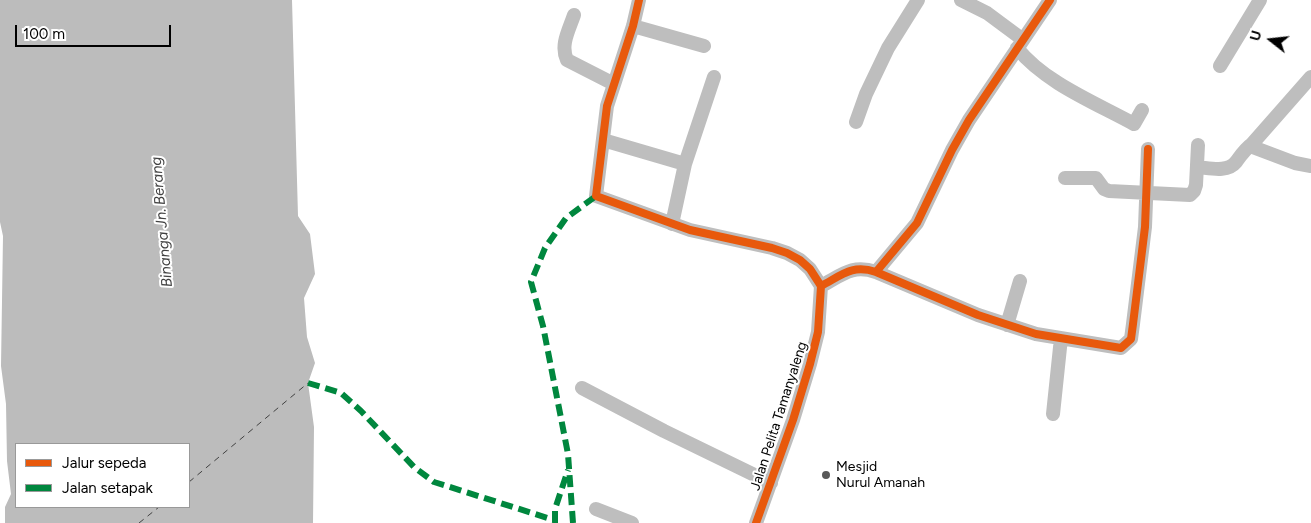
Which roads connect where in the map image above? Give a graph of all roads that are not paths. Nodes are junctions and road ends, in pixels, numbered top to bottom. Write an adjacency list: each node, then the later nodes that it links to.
1 (639, 0): 7 (street)
2 (918, 0): 15 (street)
3 (961, 0): 8 (street)
4 (1050, 0): 8 (street)
5 (1260, 0): 10 (street)
6 (574, 15): 13 (street)
7 (633, 26): 9 (street); 13 (street)
8 (1020, 44): 14 (street); 26 (street)
9 (704, 46)
10 (1220, 66)
11 (714, 77): 20 (street)
12 (1311, 77): 18 (street)
13 (614, 84): 16 (street)
14 (1142, 110)
15 (856, 122)
16 (603, 140): 20 (street); 25 (street)
17 (1198, 145): 22 (street)
18 (1250, 146): 21 (street); 22 (street)
19 (1148, 150): 24 (street)
20 (685, 164): 25 (street)
21 (1311, 166)
22 (1197, 167): 24 (street)
23 (1065, 178): 24 (street)
24 (1147, 193): 30 (street)
25 (672, 224): 28 (street)
26 (876, 272): 28 (street); 29 (street)
27 (1020, 281): 29 (street)
28 (821, 286): 33 (street, Jalan Pelita Tamanyaleng)
29 (1007, 325): 30 (street)
30 (1061, 338): 32 (street)
31 (582, 388): 33 (street)
32 (1053, 414)
33 (771, 483): 36 (street, Jalan Pelita Tamanyaleng)
34 (596, 509): 35 (street)
35 (632, 523)
36 (756, 523)

